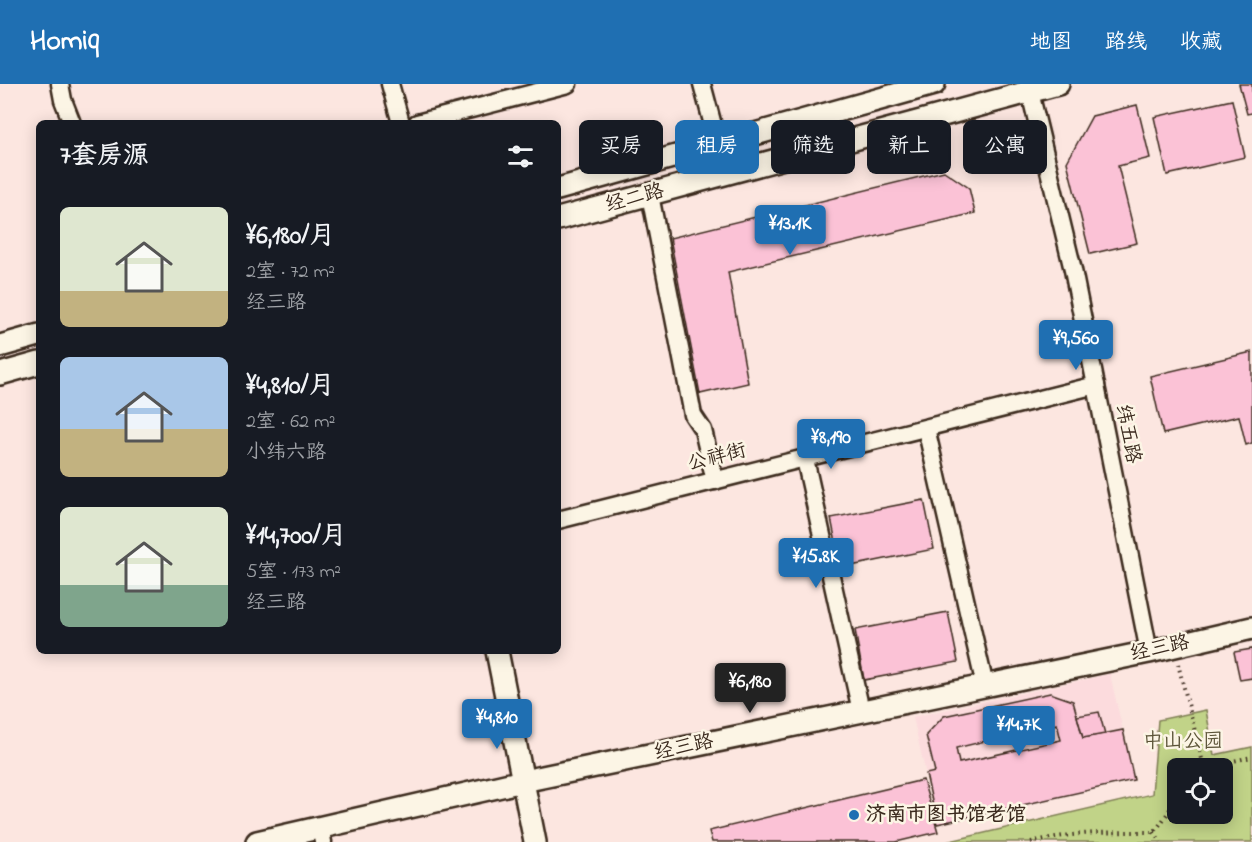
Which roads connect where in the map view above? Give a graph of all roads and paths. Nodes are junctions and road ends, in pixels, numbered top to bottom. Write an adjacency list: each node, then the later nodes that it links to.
1 (60, 84): 8 (street)
2 (390, 84): 9 (street)
3 (568, 84): 10 (street)
4 (702, 84): 11 (street)
5 (934, 84): 12 (street, 经二路)
6 (1058, 84): 7 (street, 经二路)
7 (1029, 88): 14 (street, 经二路); 23 (street, 纬五路)
8 (71, 120)
9 (400, 120)
10 (429, 120)
11 (712, 120)
12 (759, 133)
13 (675, 156): 16 (street, 经二路)
14 (759, 165)
15 (726, 174): 17 (street, 经二路)
16 (561, 188)
17 (650, 195): 18 (street, 经二路); 26 (street)
18 (561, 218)
19 (36, 336): 20 (street)
20 (0, 346)
21 (36, 364): 22 (street)
22 (0, 374)
23 (1096, 385): 24 (street, 公祥街); 30 (street, 纬五路)
24 (926, 428): 25 (street, 公祥街); 32 (street)
25 (805, 459): 26 (street, 公祥街); 33 (street)
26 (715, 480): 27 (street, 公祥街)
27 (561, 519)
28 (1252, 628): 29 (street, 经三路)
29 (1174, 646): 30 (street, 经三路); 35 (path)
30 (1149, 652): 32 (street, 经三路)
31 (498, 654): 37 (street)
32 (985, 686): 33 (street, 经三路)
33 (861, 711): 37 (street, 经三路)
34 (1252, 757): 36 (path)
35 (1202, 758)
36 (1233, 761)
37 (523, 781): 40 (street, 经三路); 42 (street)
38 (1167, 816): 39 (path)
39 (1154, 832): 43 (path); 44 (path)
40 (322, 835): 41 (street, 经三路)
41 (257, 842)
42 (535, 842)
43 (1031, 842)
44 (1161, 842)

